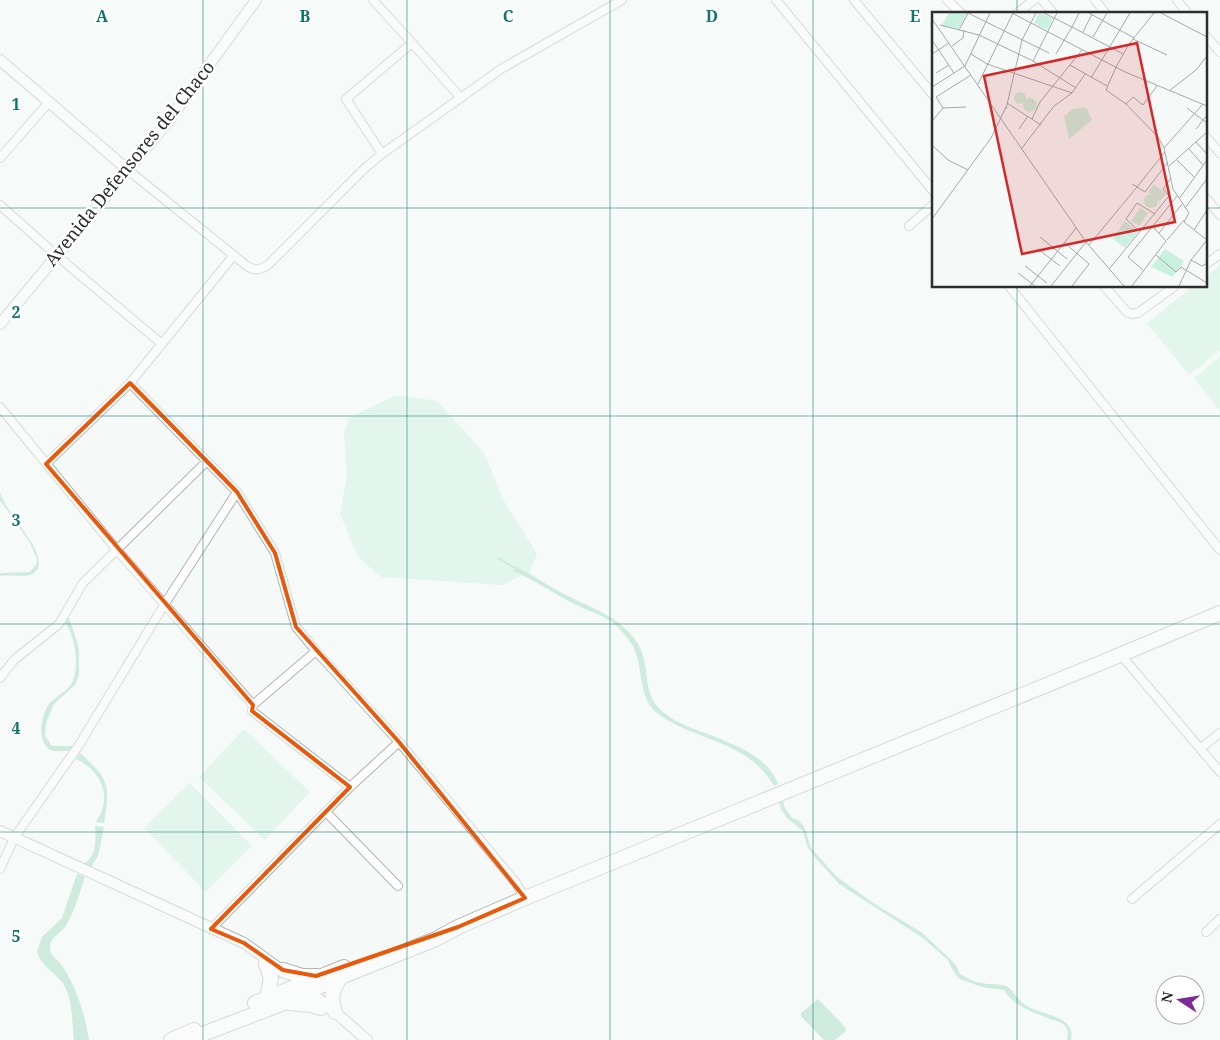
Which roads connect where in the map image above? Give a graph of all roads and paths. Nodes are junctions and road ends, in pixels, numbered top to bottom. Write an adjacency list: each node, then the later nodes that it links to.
1 (256, 0): 27 (main road, Avenida Defensores del Chaco)
2 (373, 0): 17 (street)
3 (622, 0): 21 (street)
4 (776, 0): 28 (street)
5 (854, 0): 20 (street)
6 (947, 0): 11 (street)
7 (1034, 0): 12 (street)
8 (1042, 0): 13 (street)
9 (1095, 0): 14 (street)
10 (1177, 0): 15 (street)
11 (960, 12)
12 (1019, 12)
13 (1052, 12)
14 (1104, 12)
15 (1186, 12)
16 (1208, 38): 18 (street)
17 (412, 43): 21 (street); 25 (street)
18 (1220, 52)
19 (0, 60): 22 (main road)
20 (932, 94)
21 (461, 98): 25 (street)
22 (48, 102): 26 (street); 27 (main road)
23 (1208, 139): 24 (street)
24 (1220, 152)
25 (382, 154): 36 (street)
26 (0, 158)
27 (128, 170): 35 (main road, Avenida Defensores del Chaco); 36 (street)
28 (932, 190)
29 (1208, 200): 32 (street)
30 (0, 205): 35 (street)
31 (932, 206): 33 (street)
32 (1220, 215)
33 (909, 226)
34 (1220, 254): 37 (street)
35 (56, 255): 41 (main road, Avenida Defensores del Chaco); 42 (street)
36 (234, 255): 42 (street)
37 (1208, 263)
38 (1011, 288): 49 (street)
39 (1106, 288): 40 (street)
40 (1172, 288)
41 (0, 324)
42 (162, 344): 43 (street)
43 (130, 383): 45 (street); 46 (street)
44 (0, 407): 46 (street)
45 (207, 461): 47 (street); 48 (street)
46 (46, 464): 48 (street)
47 (237, 492): 50 (street); 52 (street)
48 (118, 550): 50 (street); 54 (street)
49 (1220, 550)
50 (164, 605): 55 (street); 64 (street)
51 (1220, 613): 53 (highway)
52 (316, 651): 55 (street); 57 (street)
53 (1121, 655): 58 (street); 67 (highway)
54 (0, 678)
55 (253, 705): 60 (street)
56 (1220, 733): 58 (street)
57 (399, 742): 60 (street); 67 (street)
58 (1201, 748): 59 (street)
59 (1220, 772)
60 (350, 788): 61 (street)
61 (326, 812): 66 (street); 71 (street)
62 (1220, 824): 68 (street)
63 (0, 831): 64 (main road)
64 (14, 838): 65 (street); 71 (main road)
65 (0, 869)
66 (398, 886)
67 (525, 898): 70 (highway)
68 (1132, 899)
69 (1220, 919): 72 (street)
70 (458, 927): 76 (highway); 77 (highway)
71 (211, 929): 73 (main road)
72 (1206, 932)
73 (235, 940): 74 (main road); 75 (main road)
74 (266, 964): 78 (main road); 79 (highway)
75 (283, 970): 76 (highway); 78 (main road)
76 (322, 975): 78 (highway)
77 (340, 978): 78 (highway); 82 (highway)
78 (301, 990): 79 (highway); 80 (highway); 81 (main road); 82 (main road)
79 (266, 998): 83 (highway)
80 (284, 1003): 81 (highway); 84 (highway)
81 (321, 1008): 85 (main road)
82 (335, 1012): 86 (main road)
83 (171, 1040)
84 (186, 1040)
85 (360, 1040)
86 (367, 1040)

